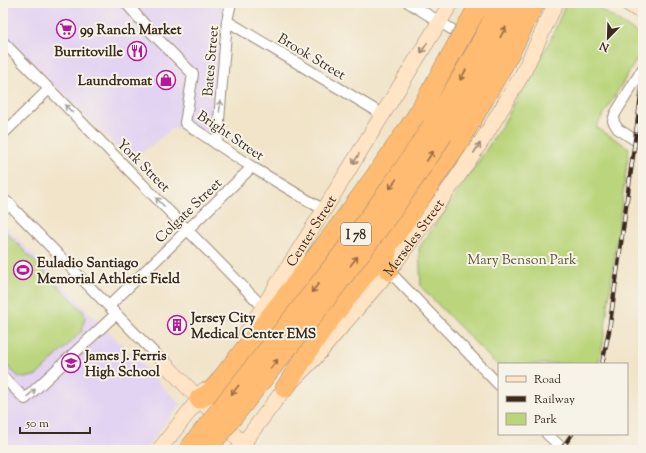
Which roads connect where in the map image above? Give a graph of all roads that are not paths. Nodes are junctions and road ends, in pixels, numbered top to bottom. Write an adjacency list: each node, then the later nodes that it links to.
1 (126, 3): 20 (street, Bright Street)
2 (231, 3): 12 (street, Bates Street)
3 (409, 3): 13 (street)
4 (451, 3): 13 (main road, Center Street)
5 (480, 3): 35 (highway, bridge)
6 (501, 3): 39 (highway, I 78, one-way to 39, bridge)
7 (517, 3): 40 (highway, I 78, one-way to 7, bridge)
8 (534, 3): 26 (highway, bridge)
9 (556, 3): 16 (main road, Merseles Street)
10 (627, 3): 11 (main road)
11 (643, 13)
12 (227, 21): 18 (street, Brook Street); 20 (street, Bates Street, one-way to 12)
13 (440, 22): 16 (street); 18 (main road, Center Street, one-way to 18)
14 (3, 42): 17 (street, York Street)
15 (643, 68): 21 (street)
16 (523, 73): 27 (main road, Merseles Street, one-way to 16)
17 (49, 89): 19 (street); 25 (street, York Street, one-way to 17)
18 (382, 114): 24 (main road, Center Street, one-way to 24)
19 (3, 134)
20 (217, 145): 22 (street, Bright Street)
21 (643, 145)
22 (252, 167): 24 (street, Bright Street); 25 (street, Colgate Street)
23 (6, 202): 28 (street)
24 (324, 210): 29 (main road, Center Street)
25 (188, 229): 28 (street, Colgate Street); 29 (street, York Street)
26 (388, 246): 27 (highway); 34 (highway)
27 (389, 271): 33 (street); 34 (main road, Merseles Street)
28 (109, 306): 30 (street)
29 (264, 308): 35 (main road, Center Street)
30 (116, 314): 31 (street); 32 (street, one-way to 30)
31 (163, 362): 35 (main road)
32 (3, 377)
33 (498, 384)
34 (285, 388): 37 (main road, Merseles Street)
35 (199, 399): 37 (main road); 38 (main road, Center Street)
36 (548, 435): 41 (street)
37 (244, 448)
38 (159, 450)
39 (188, 450)
40 (207, 450)
41 (564, 450)

